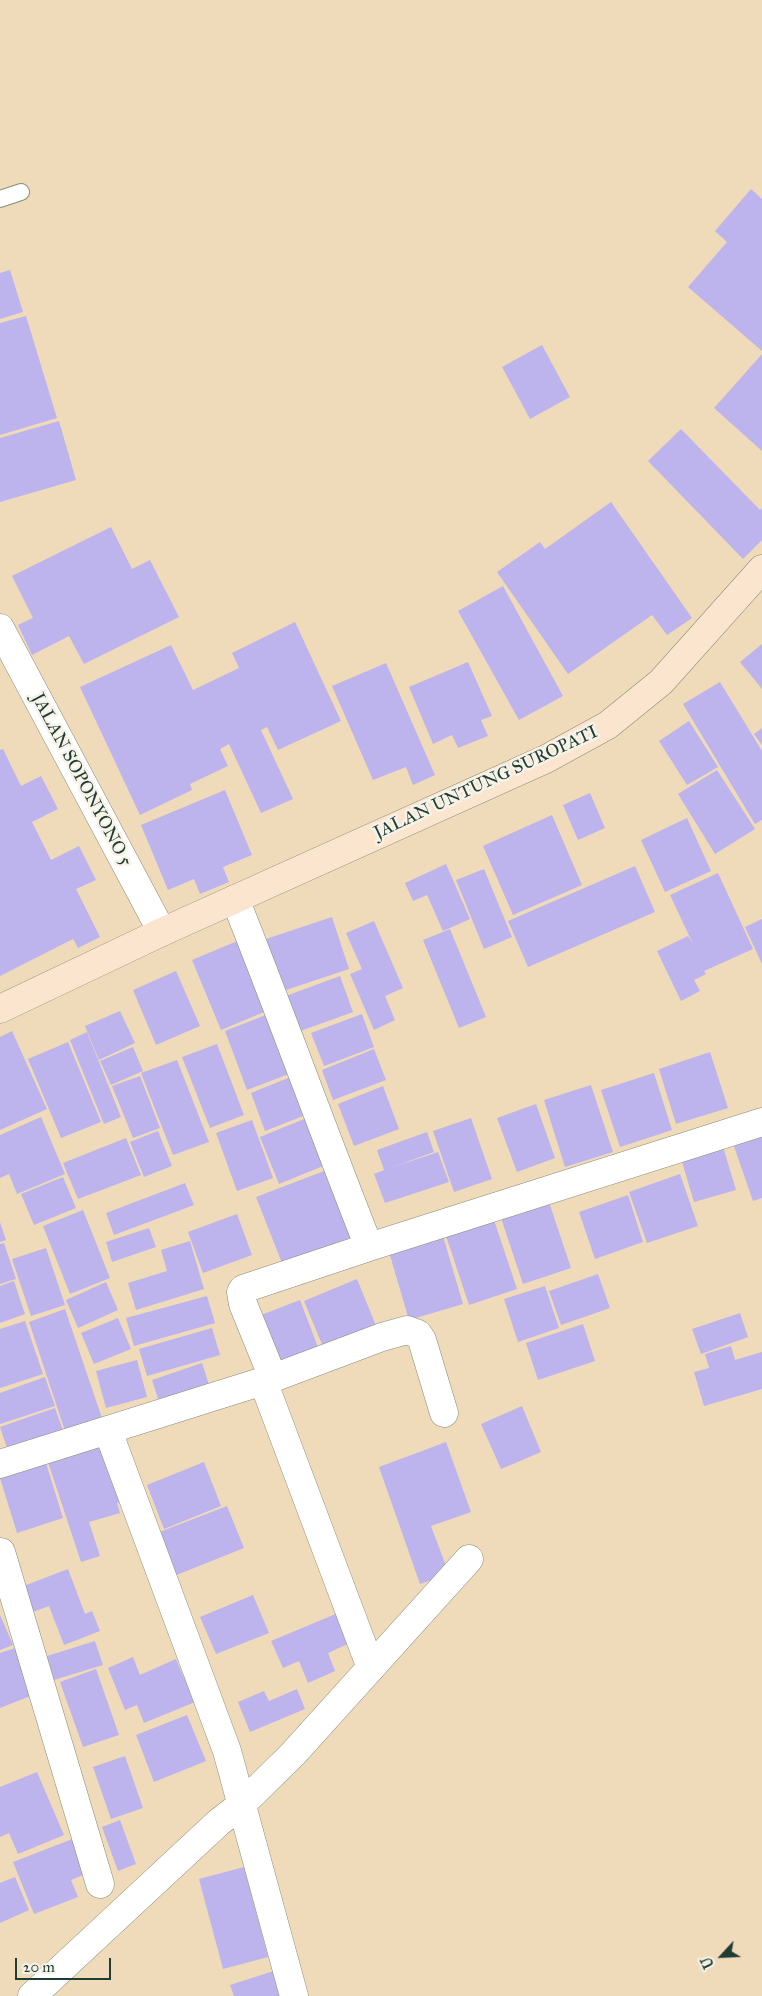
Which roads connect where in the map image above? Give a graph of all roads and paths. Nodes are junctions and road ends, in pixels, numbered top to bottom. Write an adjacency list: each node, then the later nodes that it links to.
1 (21, 192): 2 (lane)
2 (0, 198)
3 (762, 568): 5 (main road, JALAN UNTUNG SUROPATI)
4 (0, 628): 6 (street, JALAN SOPONYONO 5)
5 (234, 899): 6 (main road, JALAN UNTUNG SUROPATI); 9 (street)
6 (162, 932): 7 (main road, JALAN UNTUNG SUROPATI)
7 (0, 1009)
8 (762, 1122): 9 (street)
9 (369, 1247): 10 (street)
10 (268, 1380): 11 (street); 12 (street); 16 (street)
11 (444, 1413)
12 (108, 1431): 13 (street); 17 (street)
13 (0, 1464)
14 (0, 1549): 18 (street)
15 (469, 1559): 16 (street)
16 (371, 1668): 17 (street)
17 (241, 1805): 19 (street); 20 (street)
18 (100, 1884)
19 (32, 1996)
20 (294, 1996)

